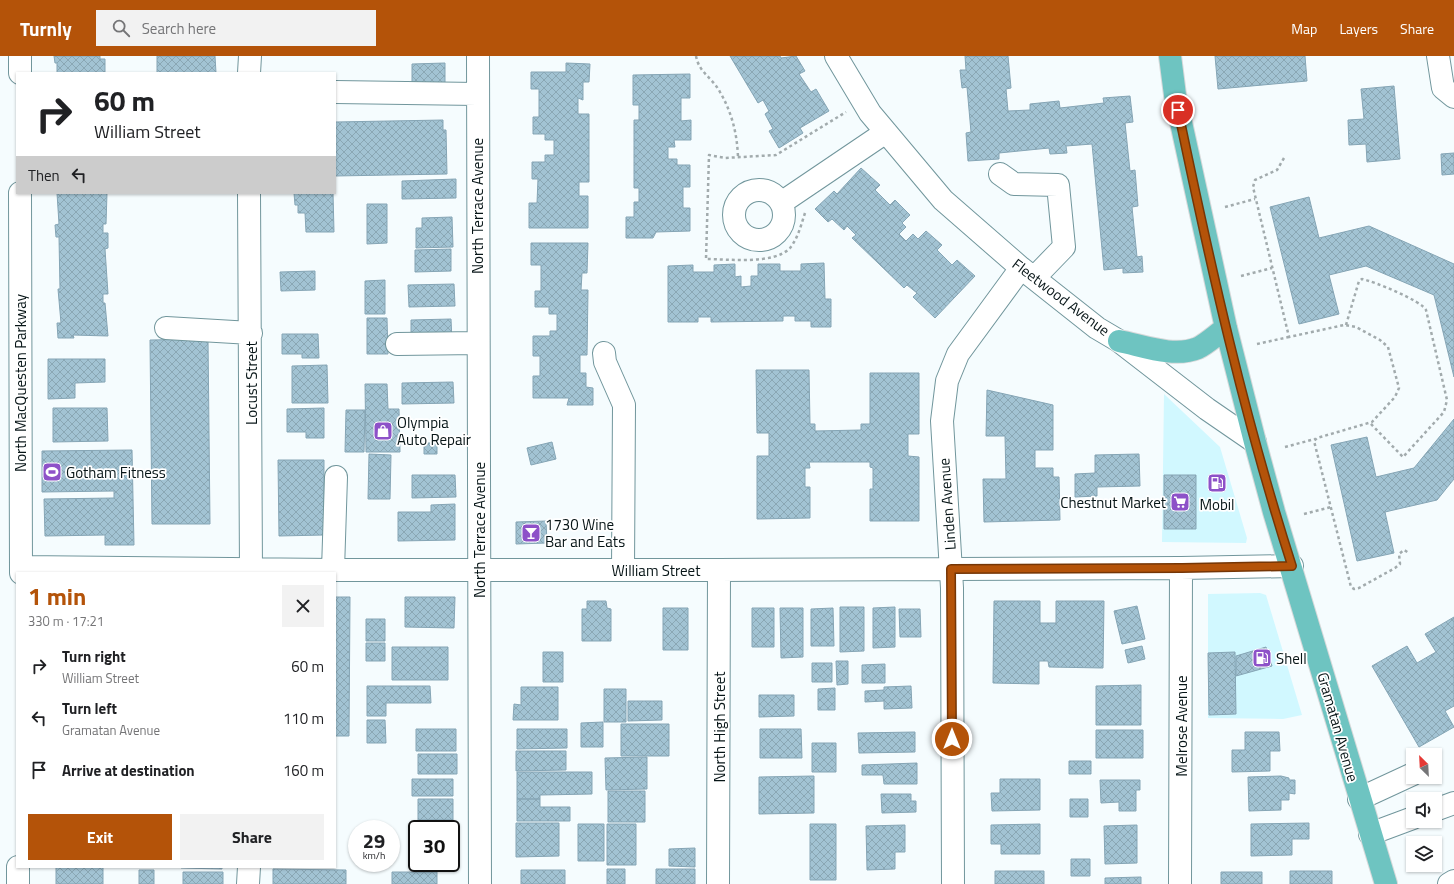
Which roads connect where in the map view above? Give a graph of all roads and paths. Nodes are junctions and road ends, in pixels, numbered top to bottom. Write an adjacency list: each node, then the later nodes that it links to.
1 (20, 56): 8 (street)
2 (250, 56): 9 (street)
3 (478, 56): 11 (street, North Terrace Avenue)
4 (696, 56): 14 (path)
5 (836, 56): 13 (street, Fleetwood Avenue)
6 (1170, 56): 27 (main road, Gramatan Avenue)
7 (1438, 56): 12 (street)
8 (20, 72)
9 (249, 72)
10 (336, 92): 11 (street)
11 (477, 94): 31 (street, North Terrace Avenue)
12 (1454, 97)
13 (886, 132): 20 (street); 23 (street, Fleetwood Avenue)
14 (738, 158)
15 (1284, 158): 19 (path)
16 (1000, 174): 23 (street, Linden Avenue)
17 (20, 194): 46 (street, North MacQuesten Parkway)
18 (249, 194): 28 (street, Locust Street)
19 (1255, 199): 21 (path); 22 (path)
20 (781, 203)
21 (1226, 207)
22 (1272, 268): 24 (path); 29 (path)
23 (1027, 273): 30 (street, Fleetwood Avenue); 45 (street, Linden Avenue)
24 (1241, 276)
25 (1346, 325): 29 (path); 35 (path); 35 (path)
26 (166, 328): 28 (street)
27 (1226, 328): 30 (main road); 37 (main road, Gramatan Avenue)
28 (251, 333): 51 (street, Locust Street)
29 (1289, 337): 33 (path)
30 (1119, 341): 37 (street, Fleetwood Avenue)
31 (478, 343): 32 (street); 48 (street, North Terrace Avenue)
32 (397, 344)
33 (1258, 344)
34 (604, 353): 49 (street)
35 (1370, 423): 36 (path)
36 (1315, 439): 38 (path); 40 (path)
37 (1256, 442): 43 (main road, Gramatan Avenue)
38 (1285, 447)
39 (336, 477): 47 (street)
40 (1331, 507): 41 (path); 42 (path)
41 (1304, 514)
42 (1409, 553)
43 (1292, 566): 44 (street, William Street); 53 (main road, Gramatan Avenue)
44 (1182, 568): 45 (street, William Street); 66 (street, Melrose Avenue)
45 (951, 569): 50 (street, William Street); 65 (street, Linden Avenue)
46 (21, 570): 51 (street, William Street)
47 (333, 570): 48 (street, William Street); 51 (street, William Street)
48 (479, 570): 49 (street, William Street); 63 (street, North Terrace Avenue)
49 (623, 570): 50 (street, William Street)
50 (719, 570): 64 (street, North High Street)
51 (251, 571)
52 (1406, 777): 53 (street)
53 (1359, 799): 57 (main road, Gramatan Avenue)
54 (1454, 803): 55 (street)
55 (1442, 807)
56 (1406, 821): 57 (street)
57 (1370, 834): 67 (main road, Gramatan Avenue)
58 (18, 868): 61 (street)
59 (249, 868): 62 (street)
60 (1454, 881): 68 (street)
61 (18, 884)
62 (248, 884)
63 (480, 884)
64 (718, 884)
65 (953, 884)
66 (1180, 884)
67 (1386, 884)
68 (1449, 884)

